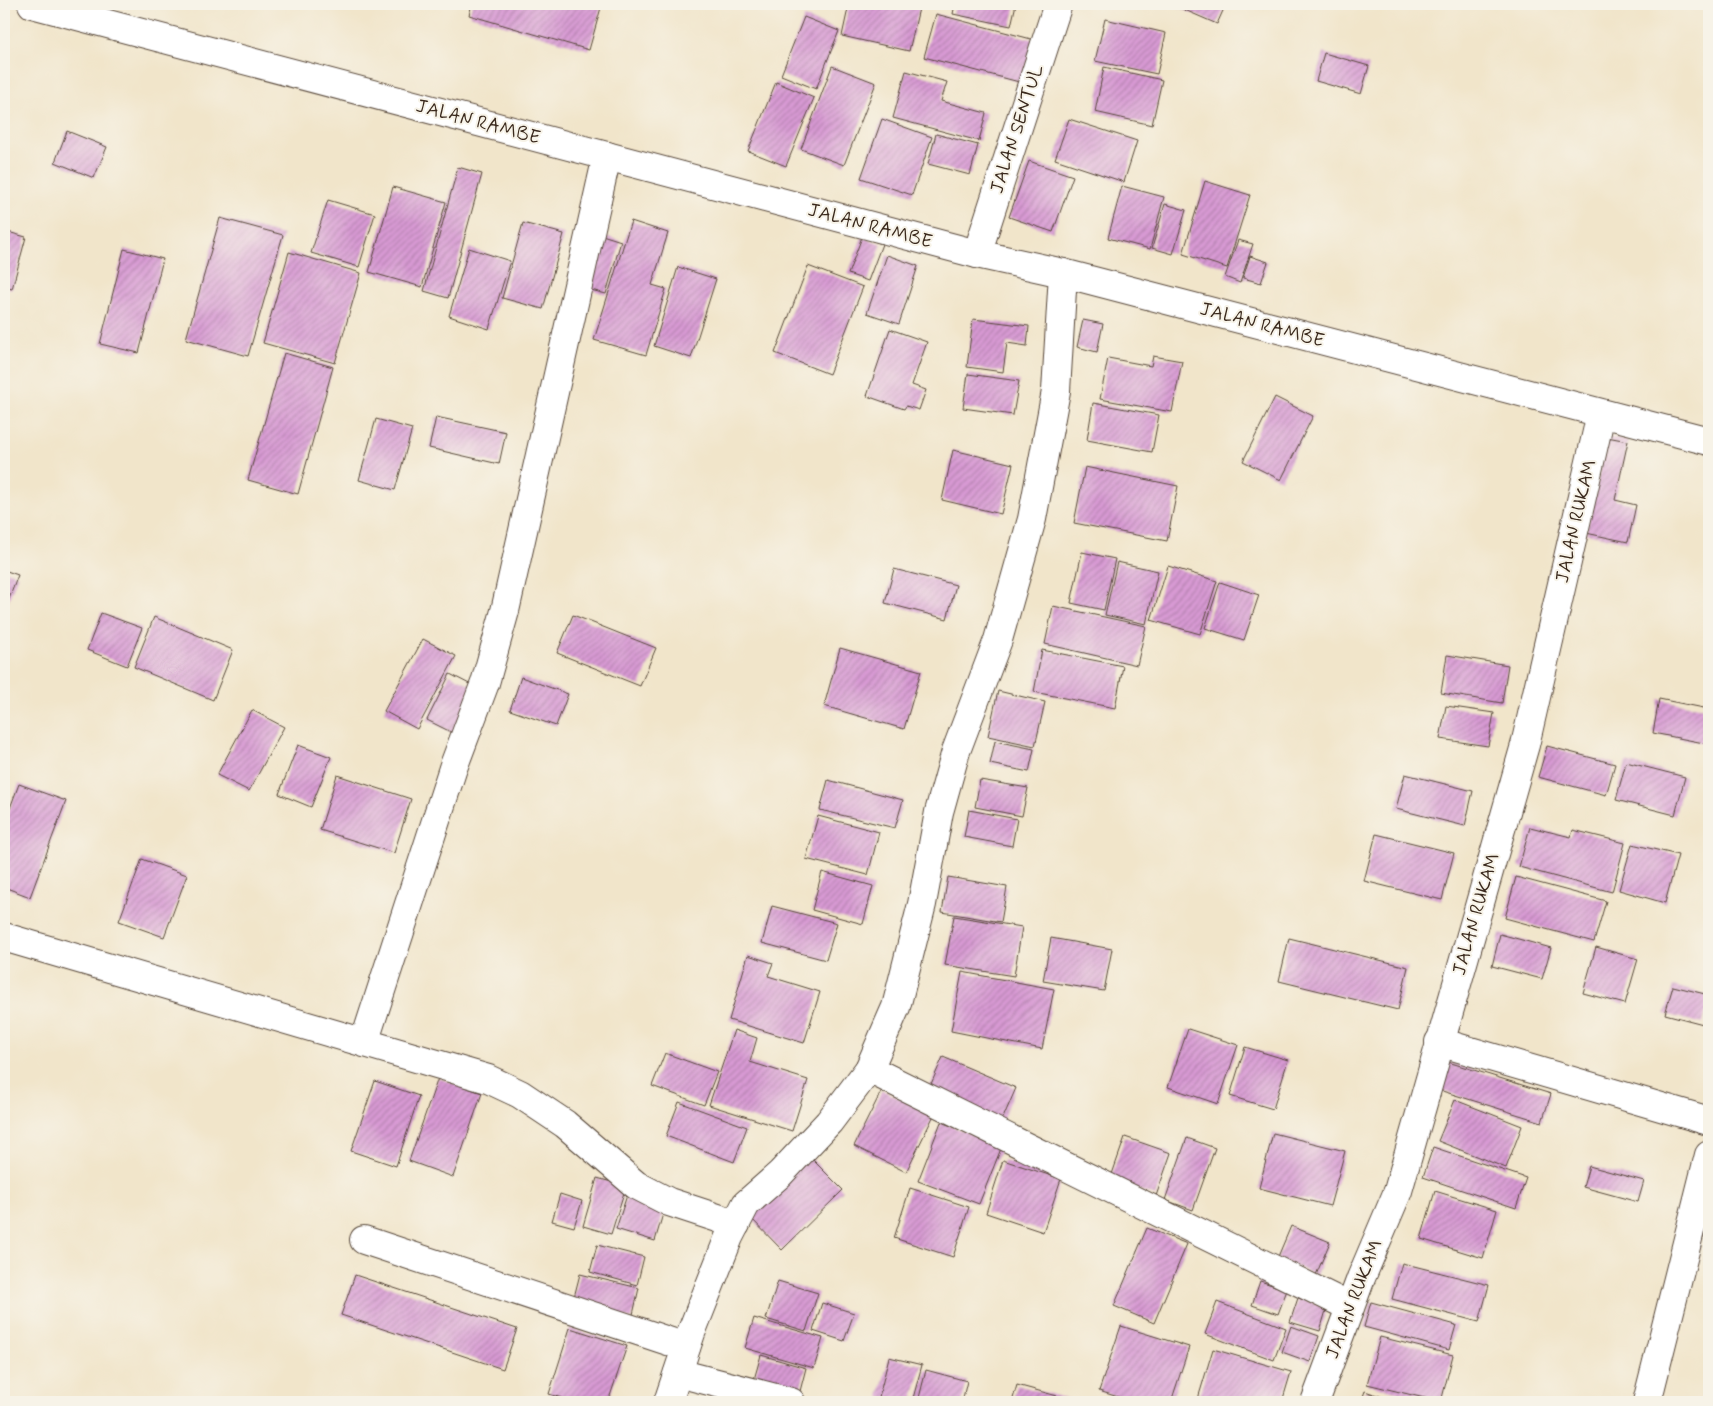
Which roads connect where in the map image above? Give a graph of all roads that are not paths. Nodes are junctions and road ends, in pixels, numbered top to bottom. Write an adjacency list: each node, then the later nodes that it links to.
1 (32, 4): 3 (street, JALAN RAMBE)
2 (1058, 4): 4 (street, JALAN SENTUL)
3 (607, 156): 4 (street, JALAN RAMBE); 10 (street)
4 (977, 254): 5 (street, JALAN RAMBE)
5 (1063, 273): 6 (street, JALAN RAMBE); 11 (street)
6 (1600, 414): 7 (street, JALAN RAMBE); 9 (street, JALAN RUKAM)
7 (1709, 440)
8 (4, 937): 10 (street)
9 (1439, 1042): 12 (street); 16 (street, JALAN RUKAM)
10 (364, 1043): 14 (street)
11 (869, 1069): 14 (street); 16 (street)
12 (1709, 1121)
13 (1709, 1155): 22 (street)
14 (736, 1224): 17 (street)
15 (364, 1240): 17 (street)
16 (1350, 1308): 21 (street, JALAN RUKAM)
17 (686, 1347): 18 (street)
18 (678, 1373): 19 (street); 20 (street)
19 (668, 1402)
20 (791, 1402)
21 (1315, 1402)
22 (1647, 1402)

